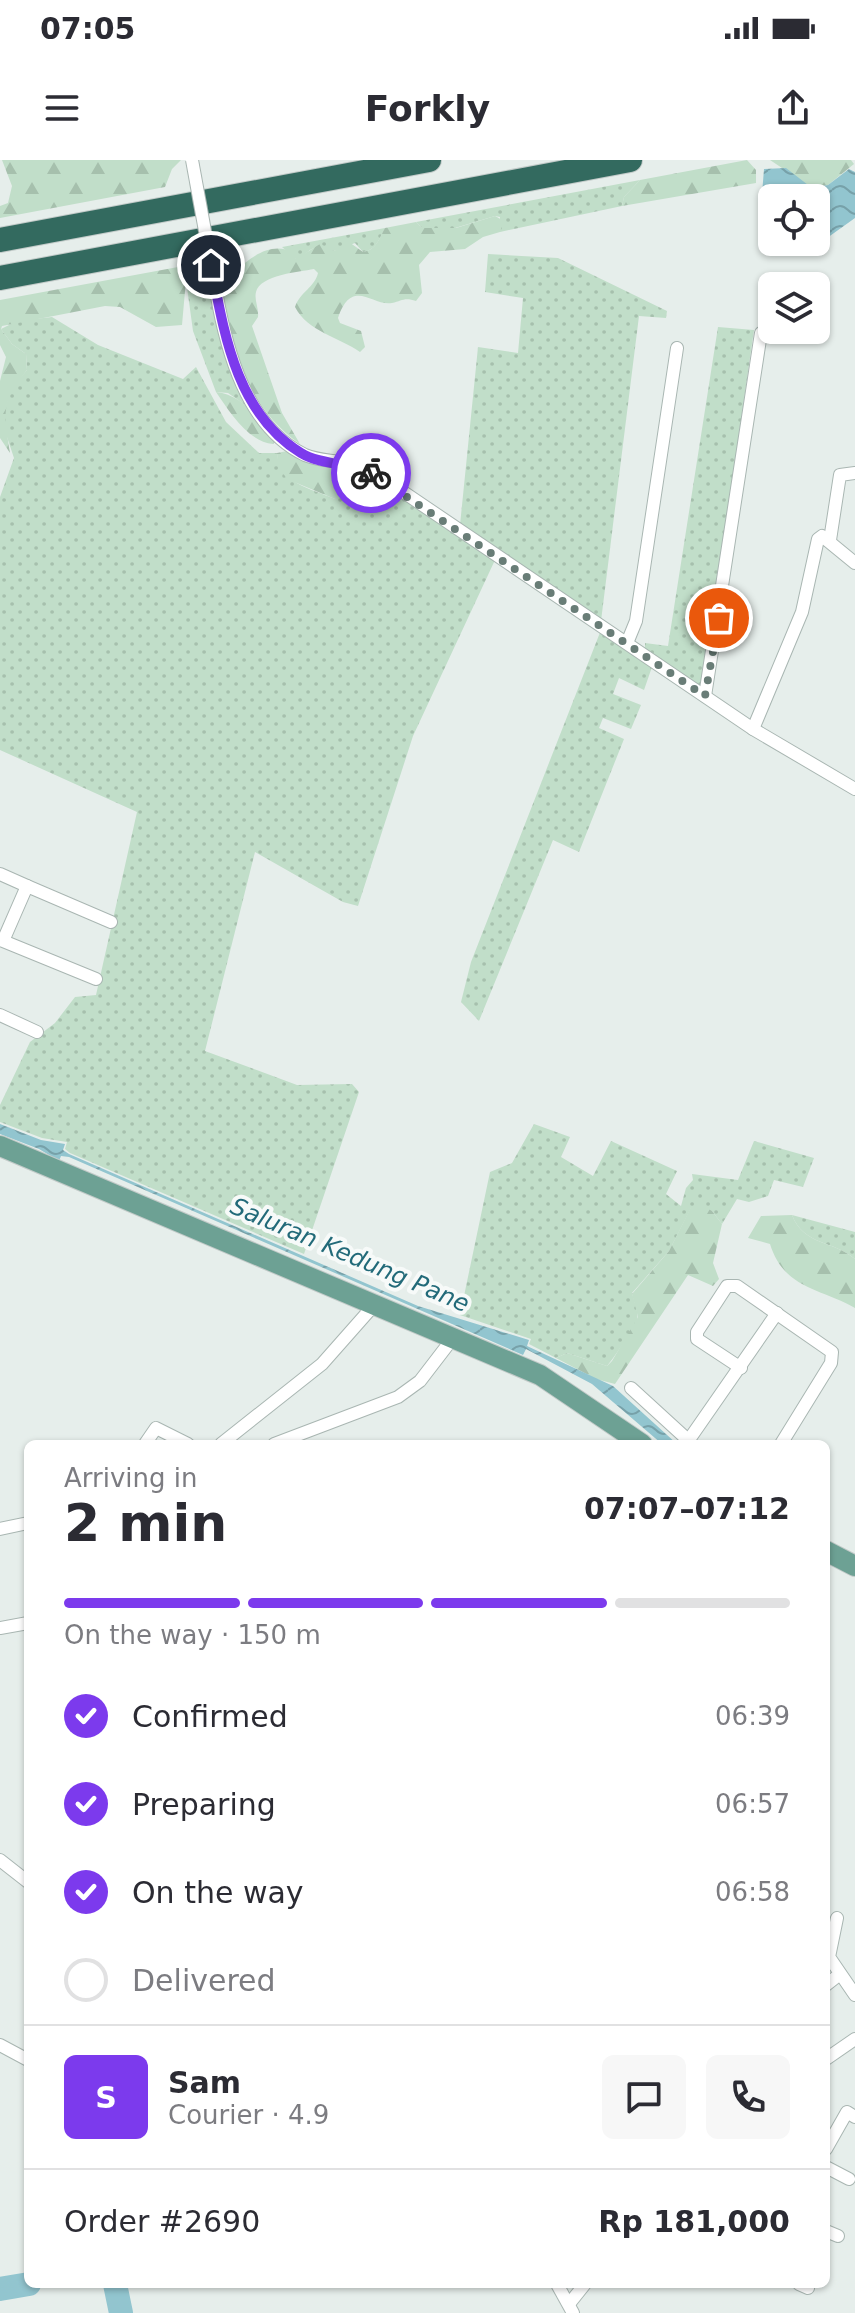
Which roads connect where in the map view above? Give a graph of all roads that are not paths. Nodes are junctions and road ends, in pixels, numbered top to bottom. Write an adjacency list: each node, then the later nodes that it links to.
1 (192, 160): 11 (street, bridge)
2 (429, 160): 4 (highway)
3 (630, 160): 5 (highway)
4 (0, 240)
5 (0, 278)
6 (759, 344): 12 (street)
7 (677, 348): 11 (street)
8 (855, 473): 9 (street)
9 (830, 540): 10 (street); 13 (street)
10 (855, 563)
11 (627, 643): 12 (street)
12 (705, 696): 13 (street)
13 (753, 729): 14 (street)
14 (855, 789)
15 (0, 874): 16 (street)
16 (27, 886): 17 (street); 18 (street)
17 (111, 922)
18 (1, 943): 19 (street)
19 (96, 979)
20 (0, 1015): 21 (street)
21 (37, 1032)
22 (0, 1146): 23 (main road)
23 (375, 1304): 25 (main road); 30 (street)
24 (777, 1313): 26 (street); 26 (street); 35 (street)
25 (453, 1338): 31 (street); 32 (main road)
26 (741, 1368): 34 (street)
27 (631, 1388): 33 (street)
28 (148, 1440): 29 (street)
29 (180, 1440)
30 (226, 1440)
31 (285, 1440)
32 (636, 1440)
33 (685, 1440)
34 (690, 1440)
35 (783, 1440)
36 (24, 1524): 37 (street)
37 (0, 1529)
38 (830, 1558): 39 (main road)
39 (855, 1566)
40 (24, 1624): 41 (street)
41 (0, 1628)
42 (2, 1866): 43 (street)
43 (24, 1880)
44 (837, 1918): 45 (street)
45 (830, 1941)
46 (830, 1959): 47 (street)
47 (840, 1974): 48 (street); 49 (street)
48 (830, 1982)
49 (855, 1995)
50 (855, 2039): 52 (street)
51 (0, 2045): 53 (street)
52 (830, 2056)
53 (24, 2058)
54 (855, 2117): 55 (street)
55 (830, 2142)
56 (830, 2169): 57 (street)
57 (849, 2179)
58 (559, 2288): 60 (street)
59 (583, 2288): 60 (street)
60 (571, 2308)

